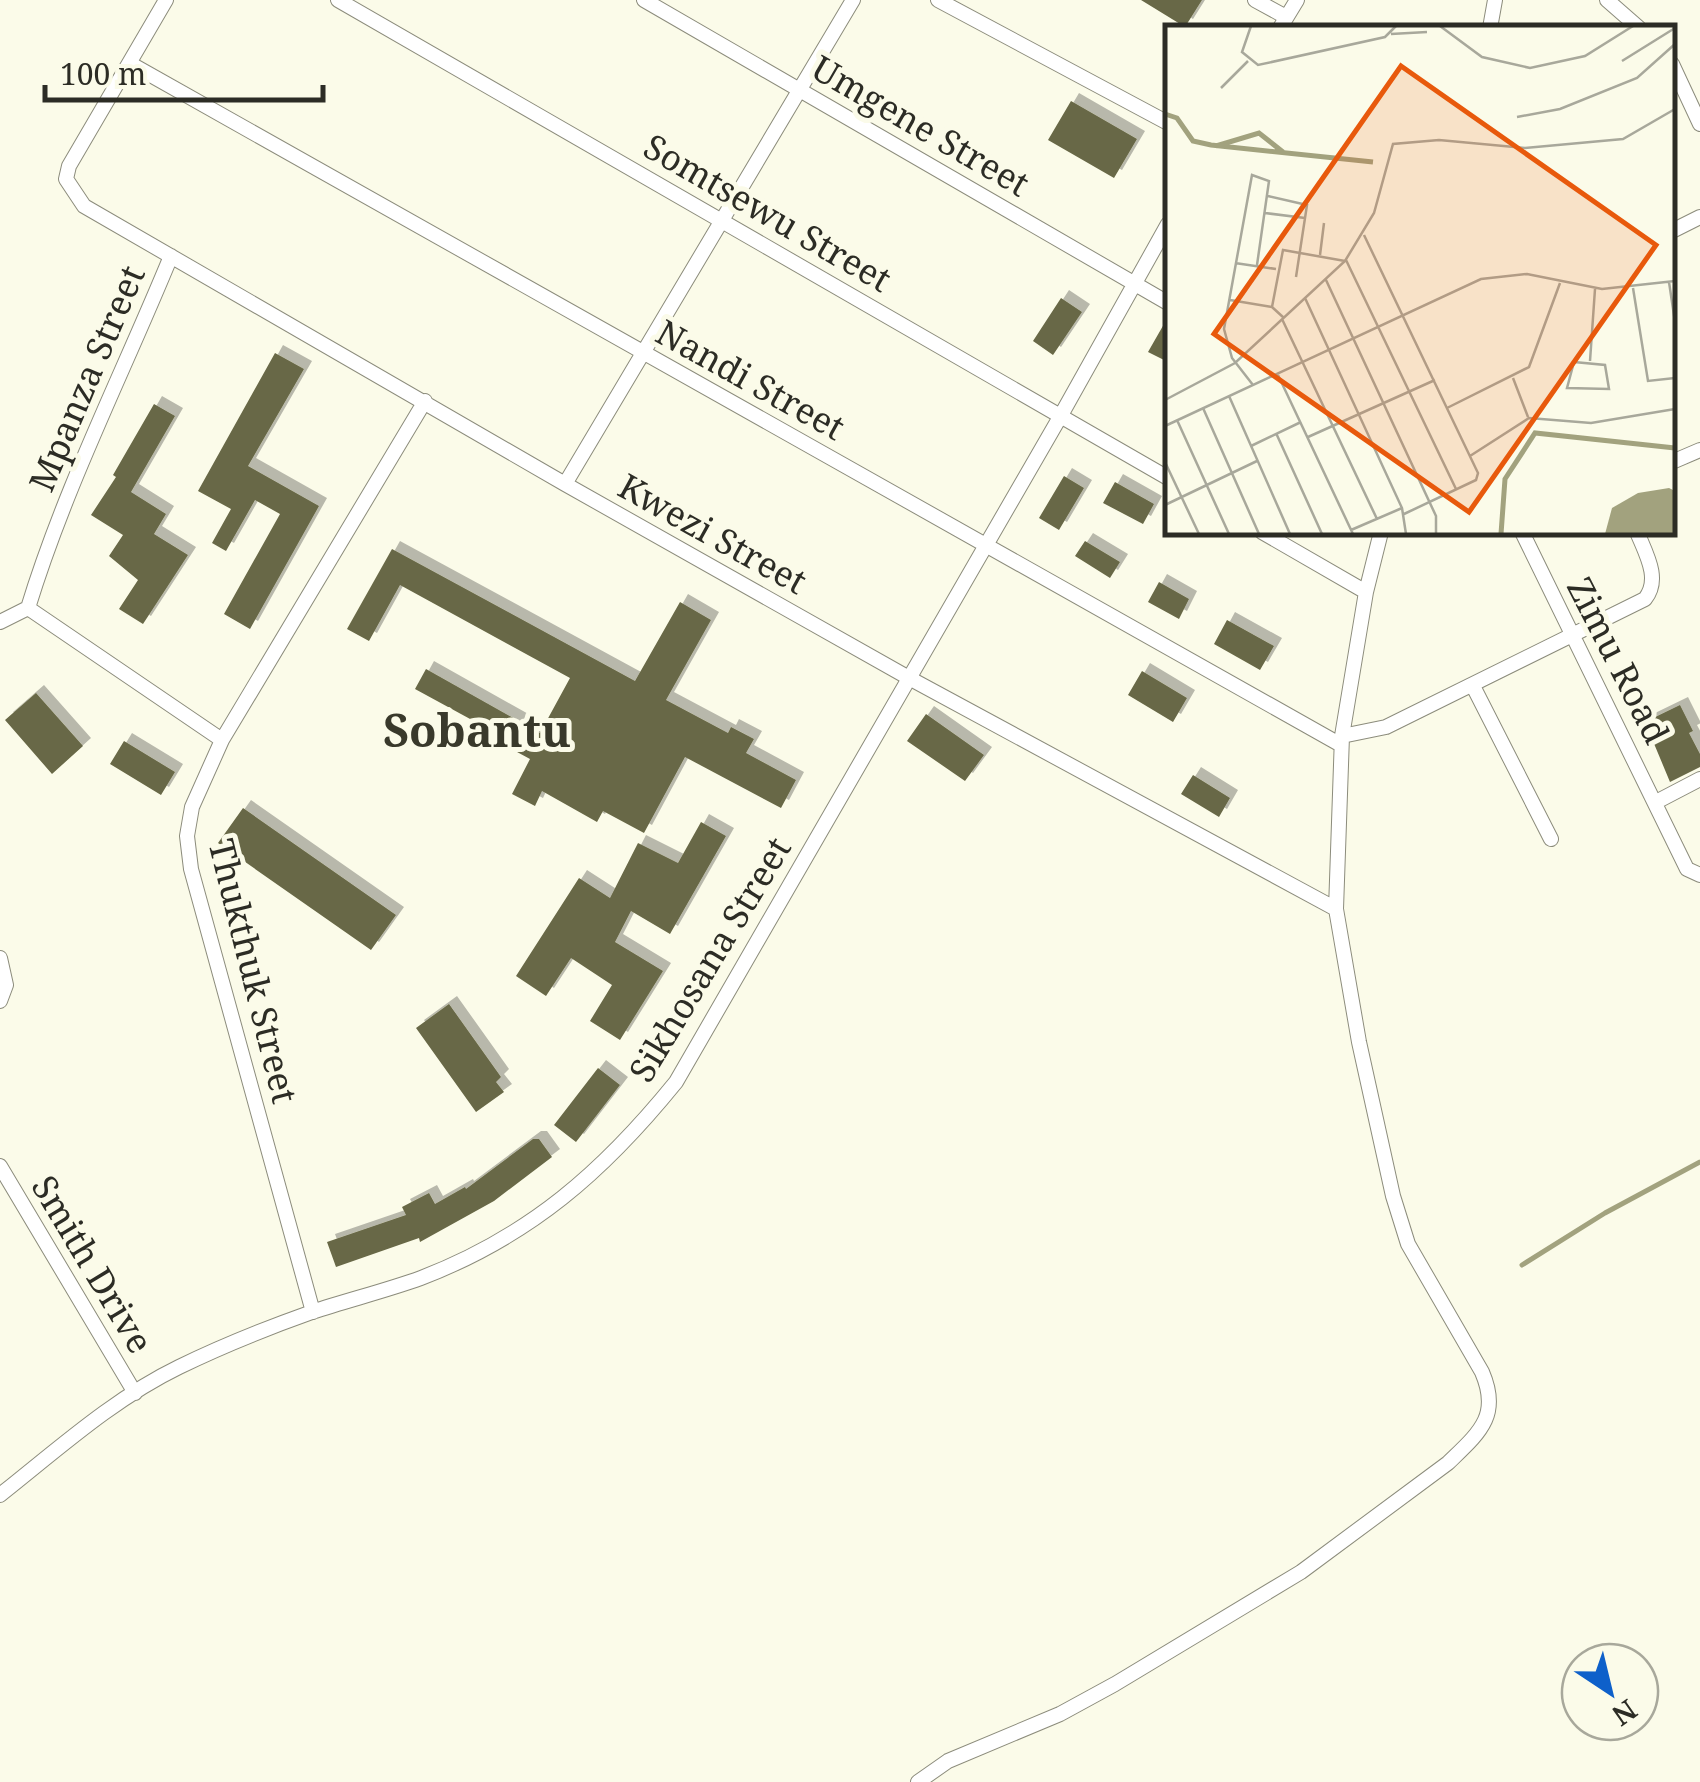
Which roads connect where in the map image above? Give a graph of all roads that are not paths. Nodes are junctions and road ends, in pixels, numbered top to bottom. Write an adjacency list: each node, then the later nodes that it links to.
1 (166, 0): 13 (street)
2 (338, 0): 19 (street, Somtsewu Street)
3 (644, 0): 15 (street, Umgene Street)
4 (853, 0): 15 (street)
5 (938, 0): 16 (street)
6 (1255, 0): 10 (street)
7 (1297, 0): 10 (street)
8 (1495, 0): 11 (street)
9 (1608, 0): 12 (street)
10 (1283, 22)
11 (1491, 25)
12 (1637, 25)
13 (132, 64): 22 (street, Kwezi Street); 25 (street, Nandi Street)
14 (1675, 70): 17 (street)
15 (798, 89): 19 (street); 23 (street, Umgene Street)
16 (1165, 122)
17 (1700, 124)
18 (1700, 217): 21 (street)
19 (721, 218): 25 (street); 27 (street, Somtsewu Street)
20 (1165, 229): 23 (street, Sikhosana Street)
21 (1675, 230)
22 (171, 256): 26 (street, Kwezi Street); 38 (street, Mpanza Street)
23 (1135, 284): 24 (street, Umgene Street); 27 (street, Sikhosana Street)
24 (1165, 301)
25 (643, 353): 31 (street); 36 (street, Nandi Street)
26 (425, 401): 31 (street, Kwezi Street); 43 (street, Thukthuk Street)
27 (1060, 417): 30 (street, Somtsewu Street); 36 (street, Sikhosana Street)
28 (1700, 450): 29 (street)
29 (1675, 461)
30 (1165, 476)
31 (565, 484): 41 (street, Kwezi Street)
32 (1267, 535): 37 (street)
33 (1380, 535): 37 (street)
34 (1524, 535): 40 (street, Zimu Road)
35 (1638, 535): 40 (street)
36 (984, 546): 41 (street, Sikhosana Street); 44 (street, Nandi Street)
37 (1366, 592): 44 (street)
38 (28, 608): 39 (street); 43 (street)
39 (0, 622)
40 (1574, 636): 42 (street); 46 (street, Zimu Road)
41 (909, 678): 49 (street, Kwezi Street); 53 (street, Sikhosana Street)
42 (1473, 686): 44 (street); 47 (street)
43 (222, 740): 53 (street, Thukthuk Street)
44 (1341, 741): 49 (street)
45 (1700, 779): 46 (street)
46 (1656, 802): 48 (street, Zimu Road)
47 (1551, 839)
48 (1694, 872)
49 (1336, 909): 56 (street)
50 (0, 958): 51 (street)
51 (0, 1001)
52 (0, 1166): 54 (street, Smith Drive)
53 (312, 1312): 54 (street, Sikhosana Street)
54 (136, 1393): 55 (street, Sikhosana Street)
55 (0, 1495)
56 (918, 1782)

